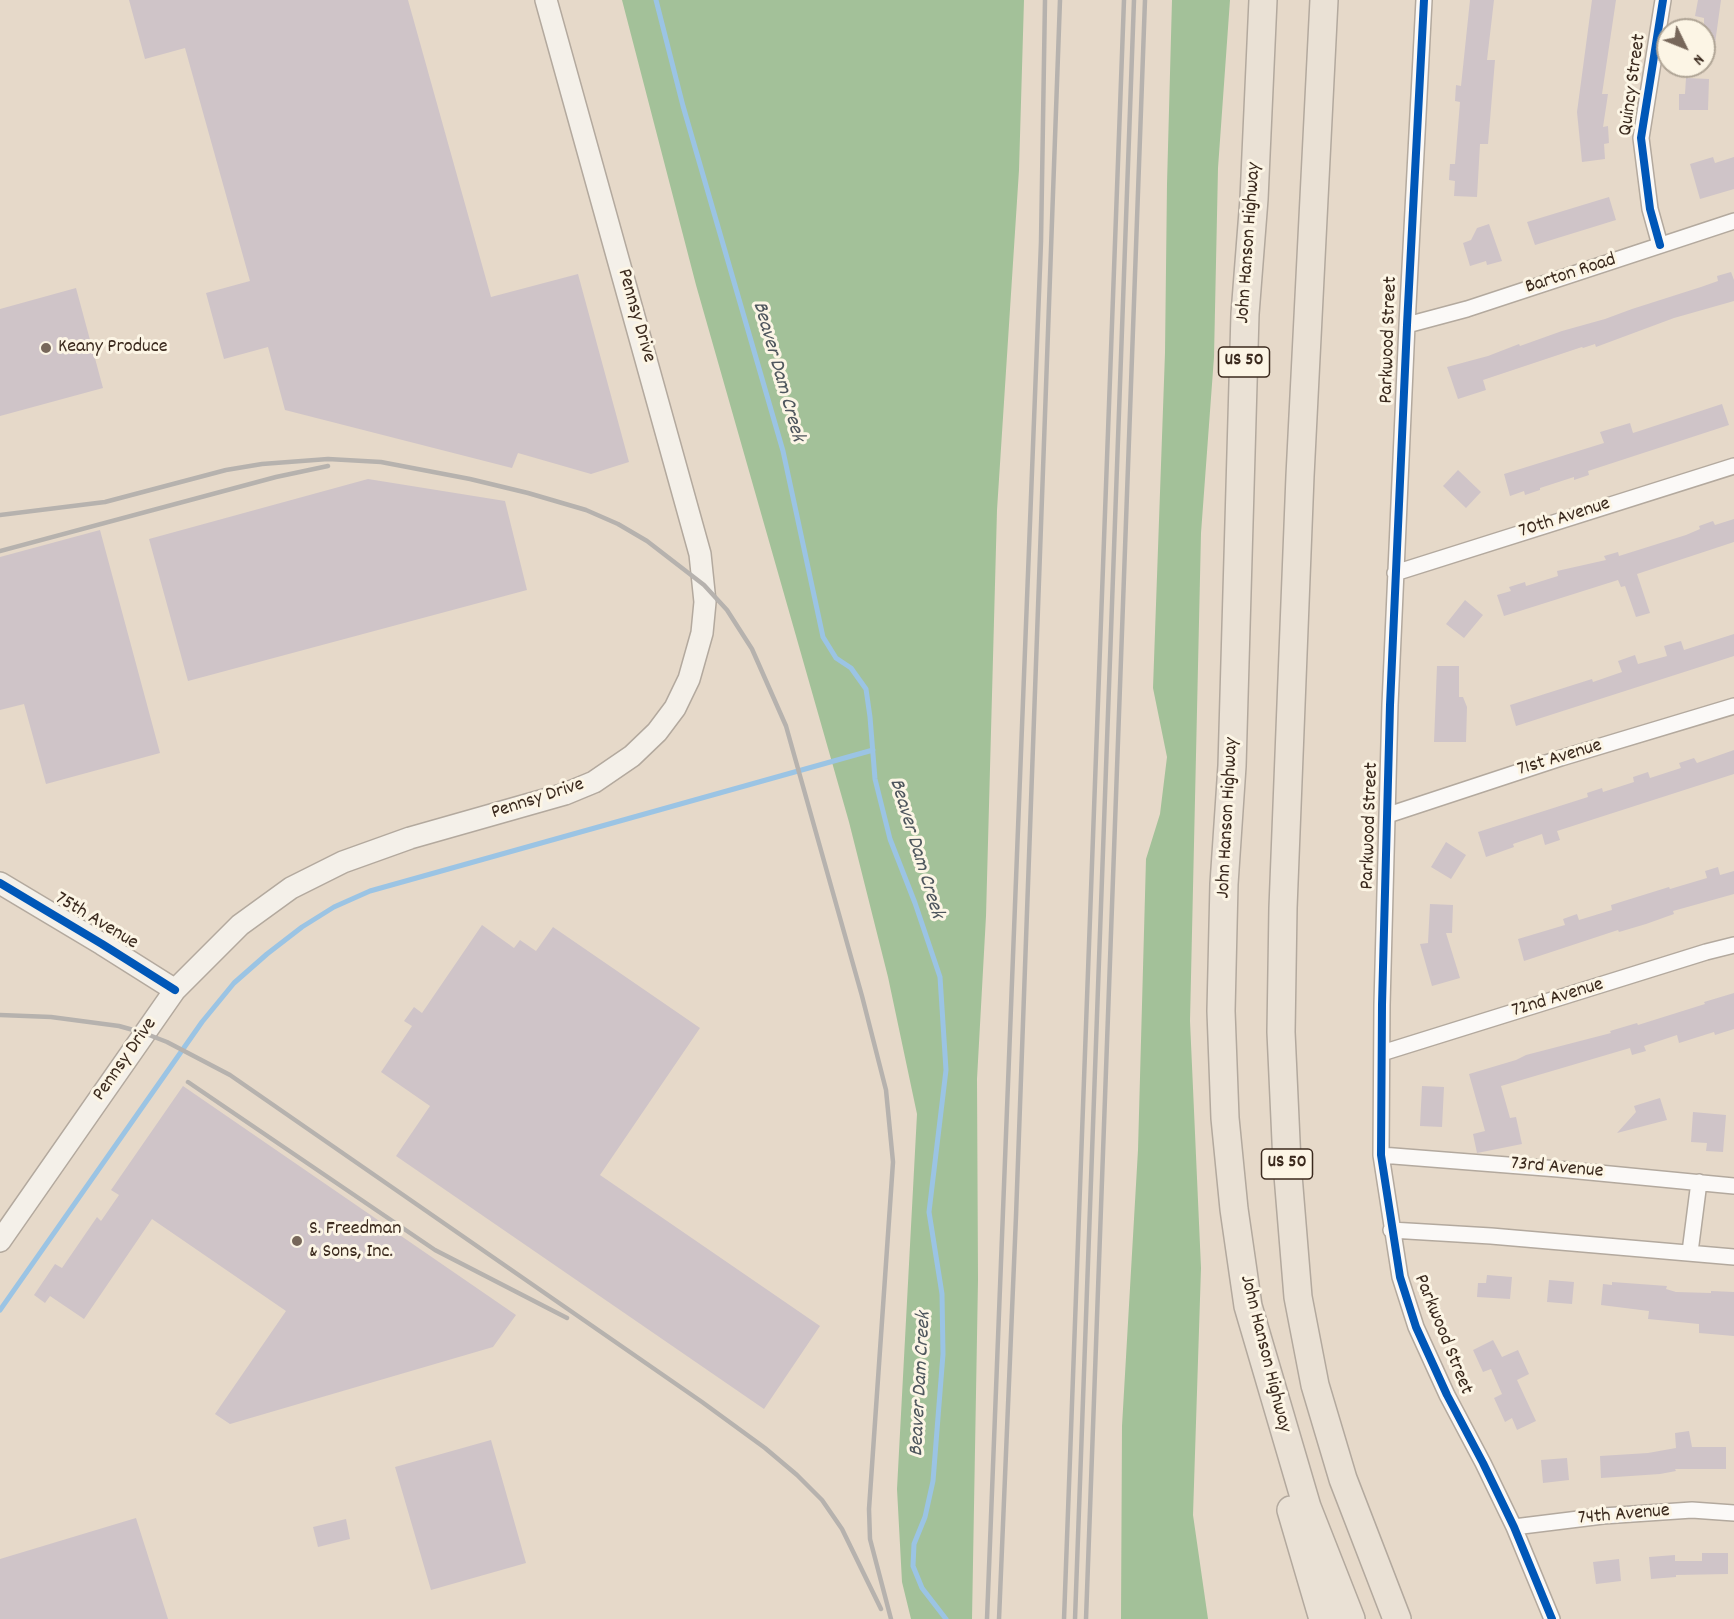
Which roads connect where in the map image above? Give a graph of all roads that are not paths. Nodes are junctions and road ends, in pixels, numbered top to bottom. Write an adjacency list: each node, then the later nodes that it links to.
1 (546, 0): 15 (main road, Pennsy Drive)
2 (1263, 0): 24 (highway, John Hanson Highway / US 50)
3 (1324, 0): 29 (highway, US 50)
4 (1424, 0): 8 (street, Parkwood Street)
5 (1662, 0): 7 (street, Quincy Street)
6 (1734, 221): 7 (street, Barton Road)
7 (1660, 245): 8 (street, Barton Road)
8 (1407, 325): 10 (street, Parkwood Street)
9 (1734, 466): 10 (street, 70th Avenue)
10 (1395, 573): 12 (street, Parkwood Street)
11 (1734, 706): 12 (street, 71st Avenue)
12 (1388, 815): 16 (street, Parkwood Street)
13 (0, 883): 15 (main road, 75th Avenue)
14 (1734, 945): 16 (street, 72nd Avenue)
15 (175, 990): 21 (main road, Pennsy Drive)
16 (1382, 1053): 17 (street, Parkwood Street)
17 (1381, 1155): 18 (street, 73rd Avenue); 20 (street, Parkwood Street)
18 (1699, 1182): 19 (street, 73rd Avenue); 22 (street)
19 (1734, 1186)
20 (1391, 1230): 22 (street); 26 (street, Parkwood Street)
21 (0, 1241)
22 (1690, 1252): 23 (street)
23 (1734, 1257)
24 (1265, 1368): 27 (highway); 28 (highway, John Hanson Highway / US 50)
25 (1734, 1513): 26 (street, 74th Avenue)
26 (1514, 1527): 30 (street, Parkwood Street)
27 (1323, 1619)
28 (1351, 1619)
29 (1397, 1619)
30 (1552, 1619)

